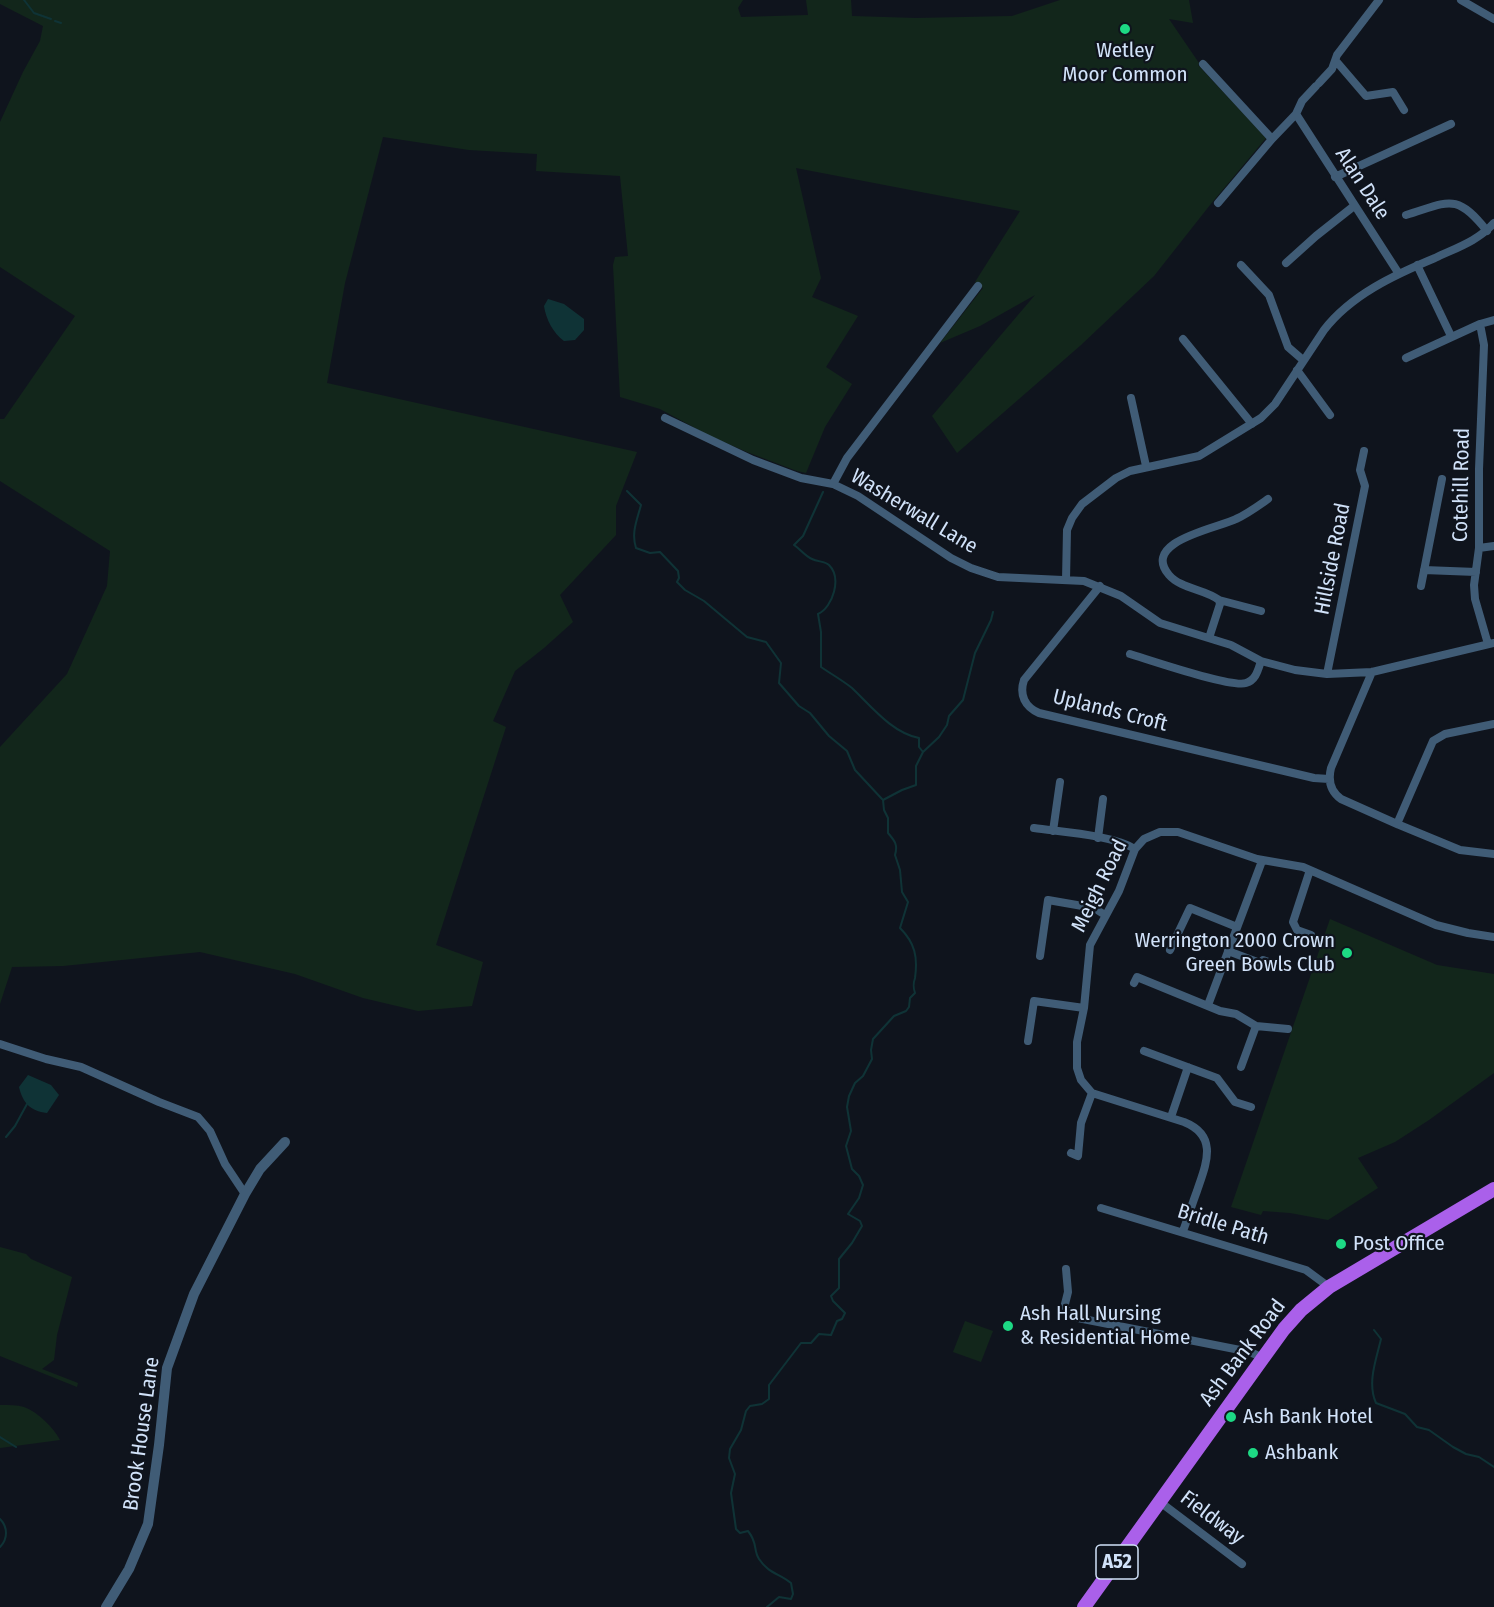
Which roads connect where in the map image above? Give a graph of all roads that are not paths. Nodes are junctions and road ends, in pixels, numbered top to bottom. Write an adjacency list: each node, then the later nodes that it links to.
1 (1379, 0): 4 (street)
2 (1461, 0): 3 (street)
3 (1494, 19)
4 (1336, 61): 6 (street); 7 (street)
5 (1203, 64): 9 (street)
6 (1404, 110)
7 (1296, 114): 9 (street); 10 (street, Alan Dale)
8 (1451, 124): 10 (street)
9 (1272, 139): 11 (street)
10 (1335, 177): 12 (street, Alan Dale)
11 (1218, 203)
12 (1354, 206): 16 (street); 19 (street, Alan Dale)
13 (1406, 215): 15 (street)
14 (1494, 223): 15 (street)
15 (1487, 231): 17 (street)
16 (1288, 257)
17 (1417, 266): 19 (street); 23 (street)
18 (1243, 271): 26 (street)
19 (1399, 274): 26 (street)
20 (978, 286): 35 (street)
21 (1494, 320): 22 (street)
22 (1480, 324): 23 (street); 38 (street, Cotehill Road)
23 (1451, 336): 25 (street)
24 (1183, 339): 31 (street)
25 (1406, 358)
26 (1303, 360): 27 (street)
27 (1297, 370): 29 (street); 31 (street)
28 (1131, 398): 33 (street)
29 (1330, 415)
30 (665, 418): 35 (street, Washerwall Lane)
31 (1252, 424): 33 (street)
32 (1364, 451): 51 (street, Hillside Road)
33 (1146, 466): 41 (street)
34 (1442, 479): 39 (street)
35 (833, 484): 41 (street, Washerwall Lane)
36 (1268, 500): 44 (street)
37 (1494, 546): 38 (street)
38 (1479, 548): 40 (street, Cotehill Road)
39 (1424, 570): 40 (street); 43 (street)
40 (1476, 572): 47 (street, Cotehill Road)
41 (1066, 580): 42 (street, Washerwall Lane)
42 (1100, 586): 46 (street, Washerwall Lane); 53 (street, Uplands Croft)
43 (1421, 586)
44 (1220, 600): 45 (street); 46 (street)
45 (1261, 611)
46 (1209, 638): 49 (street, Washerwall Lane)
47 (1491, 644): 50 (street, Washerwall Lane)
48 (1131, 654): 49 (street)
49 (1261, 661): 51 (street, Washerwall Lane)
50 (1372, 672): 51 (street, Washerwall Lane); 53 (street)
51 (1327, 674)
52 (1494, 724): 56 (street)
53 (1329, 779): 56 (street)
54 (1060, 782): 58 (street)
55 (1103, 799): 59 (street)
56 (1397, 824): 61 (street)
57 (1034, 828): 58 (street)
58 (1053, 831): 59 (street)
59 (1098, 838): 60 (street)
60 (1135, 849): 62 (street, Meigh Road); 64 (street, Meigh Road)
61 (1494, 854)
62 (1262, 861): 63 (street, Meigh Road); 65 (street)
63 (1310, 870): 66 (street); 67 (street, Meigh Road)
64 (1105, 915): 70 (street); 74 (street, Meigh Road)
65 (1237, 927): 68 (street); 69 (street)
66 (1311, 935)
67 (1494, 937)
68 (1170, 950)
69 (1228, 951): 71 (street); 73 (street)
70 (1040, 957)
71 (1285, 968)
72 (1134, 983): 73 (street)
73 (1208, 1005): 75 (street)
74 (1084, 1008): 77 (street); 82 (street, Meigh Road)
75 (1256, 1026): 76 (street); 81 (street)
76 (1288, 1029)
77 (1028, 1041)
78 (0, 1044): 87 (street)
79 (1144, 1051): 80 (street)
80 (1188, 1066): 83 (street); 84 (street)
81 (1241, 1067)
82 (1092, 1093): 84 (street); 86 (street)
83 (1251, 1107)
84 (1171, 1118): 90 (street)
85 (285, 1142): 87 (street, Brook House Lane)
86 (1071, 1153)
87 (245, 1194): 96 (street, Brook House Lane)
88 (1491, 1195): 92 (highway, Ash Bank Road / A52)
89 (1101, 1208): 90 (street, Bridle Path)
90 (1183, 1231): 92 (street, Bridle Path)
91 (1066, 1269): 93 (street)
92 (1329, 1287): 93 (highway, Ash Bank Road / A52)
93 (1263, 1358): 94 (highway, Ash Bank Road / A52)
94 (1160, 1502): 95 (street, Fieldway); 97 (highway, Ash Bank Road / A52)
95 (1242, 1564)
96 (106, 1607)
97 (1084, 1607)

